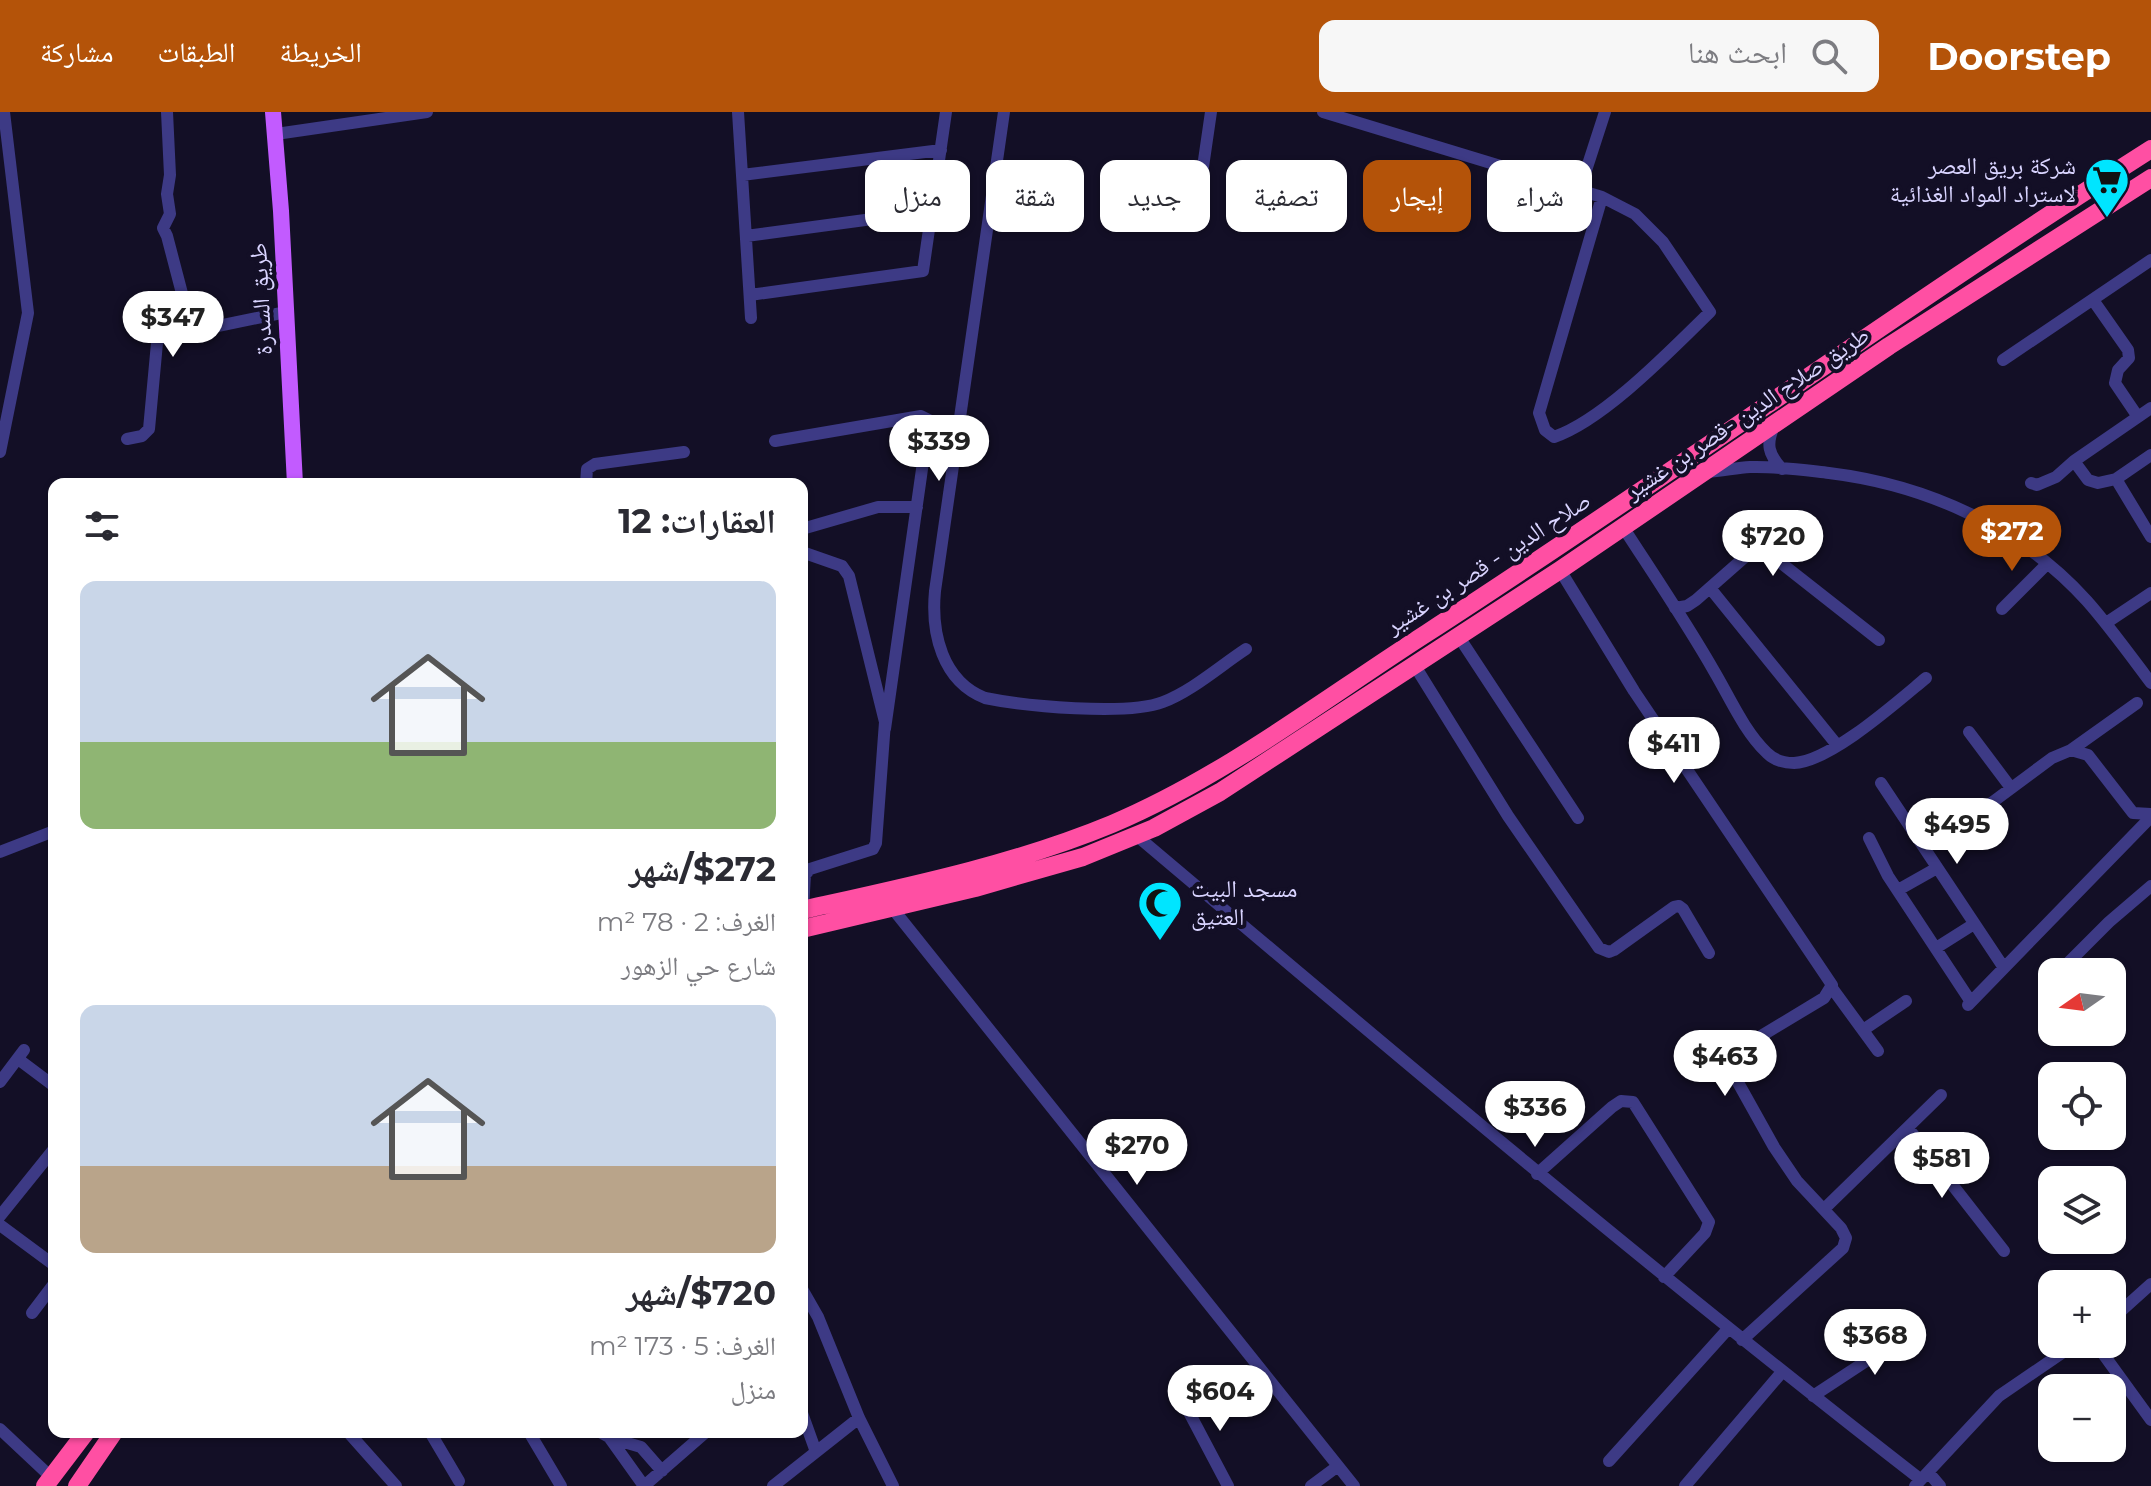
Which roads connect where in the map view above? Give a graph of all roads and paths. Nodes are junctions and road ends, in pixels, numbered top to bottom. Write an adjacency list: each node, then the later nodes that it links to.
1 (4, 112): 22 (street)
2 (167, 112): 32 (street)
3 (273, 112): 11 (main road, طريق السدرة)
4 (427, 112): 11 (street)
5 (738, 112): 18 (street)
6 (946, 112): 12 (street)
7 (1004, 112): 63 (street)
8 (1211, 112): 15 (street)
9 (1323, 112): 17 (street)
10 (1605, 112): 16 (street)
11 (276, 134): 30 (main road, طريق السدرة)
12 (941, 150): 14 (street); 18 (street)
13 (2149, 154): 64 (highway, صلاح الدين - قصر بن غشير)
14 (940, 160)
15 (1204, 160)
16 (1589, 160)
17 (1487, 161)
18 (742, 175): 26 (street)
19 (2151, 178): 36 (highway, طريق صلاح الدين -قصر بن غشير)
20 (1592, 193): 21 (street)
21 (1602, 197): 21 (street)
22 (15, 214): 23 (street); 39 (street)
23 (0, 216)
24 (865, 220): 26 (street)
25 (929, 232): 28 (street)
26 (746, 236): 28 (street)
27 (2151, 260): 29 (street)
28 (750, 295): 31 (street)
29 (2093, 300): 33 (street); 35 (street)
30 (286, 312): 32 (street); 45 (main road, طريق السدرة)
31 (751, 318)
32 (207, 328): 37 (street)
33 (2003, 360)
34 (2151, 408): 35 (street)
35 (2138, 417): 42 (street)
36 (1776, 422): 43 (street); 44 (highway, طريق صلاح الدين -قصر بن غشير)
37 (127, 439)
38 (775, 441): 49 (street)
39 (0, 452)
40 (684, 452): 46 (street)
41 (2151, 455): 47 (street)
42 (2074, 461): 47 (street); 48 (street)
43 (1782, 469): 44 (street); 54 (street)
44 (1706, 472): 51 (highway, طريق صلاح الدين -قصر بن غشير)
45 (295, 478)
46 (586, 478)
47 (2116, 479): 52 (street)
48 (2031, 483)
49 (917, 507): 50 (street); 70 (street)
50 (808, 527)
51 (1623, 527): 55 (highway, طريق صلاح الدين -قصر بن غشير); 58 (street)
52 (2151, 537)
53 (808, 554): 70 (street)
54 (2047, 564): 59 (street); 60 (street)
55 (1560, 570): 61 (highway, طريق صلاح الدين -قصر بن غشير); 95 (street)
56 (1710, 588): 58 (street); 62 (street); 72 (street)
57 (2151, 593): 60 (street)
58 (1675, 608): 72 (street)
59 (2002, 609)
60 (2106, 623): 68 (street)
61 (1459, 637): 65 (highway, طريق صلاح الدين -قصر بن غشير); 77 (street)
62 (1879, 640)
63 (1246, 649)
64 (1385, 660): 66 (highway); 87 (highway, صلاح الدين - قصر بن غشير)
65 (1415, 666): 66 (highway, طريق صلاح الدين -قصر بن غشير); 92 (street)
66 (1397, 677): 80 (highway, طريق صلاح الدين -قصر بن غشير)
67 (1926, 678): 72 (street)
68 (2151, 683)
69 (2137, 703): 73 (street)
70 (885, 729): 84 (street)
71 (1969, 732): 75 (street)
72 (1837, 745)
73 (2071, 750): 75 (street); 76 (street)
74 (1881, 783): 83 (street)
75 (2011, 788): 78 (street)
76 (2151, 815): 94 (street)
77 (1578, 818)
78 (1963, 824)
79 (48, 833): 82 (street)
80 (1137, 836): 88 (highway, طريق صلاح الدين -قصر بن غشير); 104 (street)
81 (1869, 838): 86 (street)
82 (0, 852)
83 (1937, 868): 86 (street); 89 (street)
84 (808, 871)
85 (2151, 886): 93 (street)
86 (1898, 890): 91 (street)
87 (808, 908)
88 (893, 909): 90 (highway, طريق صلاح الدين -قصر بن غشير); 138 (street)
89 (1974, 924): 91 (street); 94 (street)
90 (808, 928)
91 (1936, 948): 94 (street)
92 (1709, 953)
93 (2073, 958)
94 (2004, 968)
95 (1832, 988): 97 (street); 105 (street)
96 (1906, 1001): 97 (street)
97 (1863, 1030): 98 (street)
98 (1878, 1051)
99 (48, 1080): 100 (street)
100 (0, 1082)
101 (1941, 1095): 102 (street)
102 (1908, 1128): 105 (street); 108 (street)
103 (48, 1156): 106 (street)
104 (1537, 1174): 110 (street); 110 (street)
105 (1824, 1209): 118 (street)
106 (0, 1216)
107 (0, 1225): 109 (street)
108 (2004, 1251)
109 (48, 1261)
110 (1664, 1277): 116 (street)
111 (2151, 1284): 114 (street)
112 (48, 1292): 115 (street)
113 (808, 1300): 124 (street)
114 (2126, 1306)
115 (32, 1313)
116 (1728, 1329): 118 (street); 137 (street)
117 (1919, 1330): 122 (street)
118 (1742, 1340): 121 (street)
119 (2055, 1358): 140 (street)
120 (2106, 1358): 125 (street)
121 (1782, 1372): 122 (street); 152 (street)
122 (1813, 1396): 140 (street)
123 (1181, 1397): 149 (street)
124 (859, 1418): 136 (street); 148 (street)
125 (2151, 1420)
126 (0, 1429): 141 (street)
127 (808, 1430): 136 (street)
128 (82, 1438): 141 (highway)
129 (110, 1438): 143 (highway)
130 (353, 1438): 144 (street)
131 (433, 1438): 142 (street)
132 (533, 1438): 145 (street)
133 (606, 1438): 146 (street)
134 (613, 1438): 139 (street)
135 (699, 1438): 139 (street)
136 (816, 1452): 147 (street)
137 (1609, 1461)
138 (1338, 1466): 150 (street); 151 (street)
139 (662, 1471): 146 (street)
140 (1921, 1479): 153 (street)
141 (49, 1483)
142 (457, 1484)
143 (77, 1486)
144 (396, 1486)
145 (561, 1486)
146 (644, 1486)
147 (773, 1486)
148 (893, 1486)
149 (1228, 1486)
150 (1311, 1486)
151 (1354, 1486)
152 (1685, 1486)
153 (1940, 1486)

